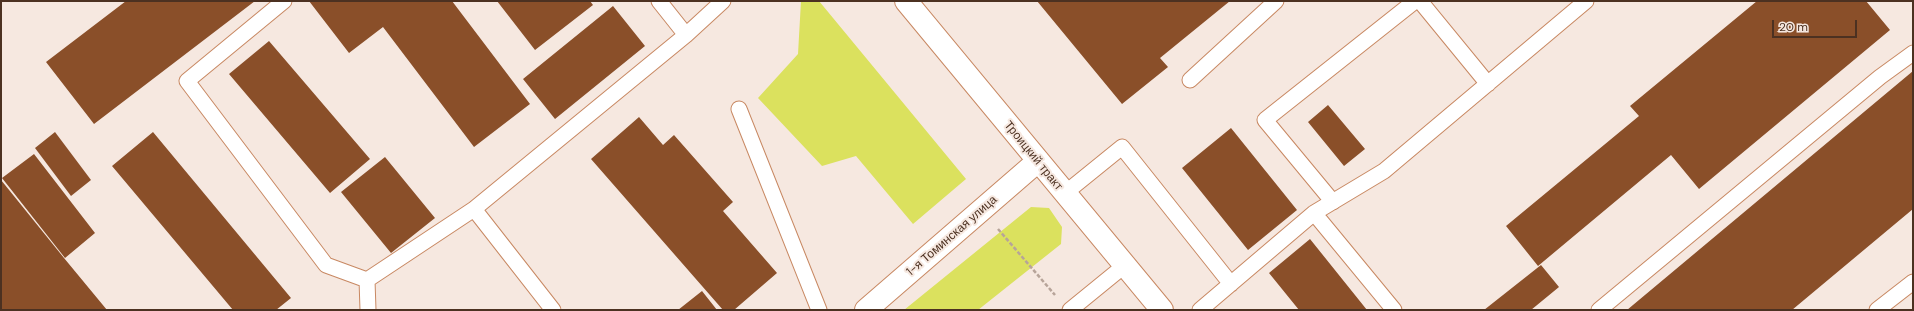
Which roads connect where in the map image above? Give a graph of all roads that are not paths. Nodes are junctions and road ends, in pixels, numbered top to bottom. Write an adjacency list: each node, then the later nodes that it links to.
1 (284, 1): 20 (lane)
2 (658, 1): 9 (lane)
3 (723, 1): 9 (lane)
4 (906, 1): 14 (main road, Троицкий тракт)
5 (1276, 1): 11 (lane)
6 (1415, 1): 16 (lane)
7 (1420, 1): 12 (lane)
8 (1586, 1): 12 (lane)
9 (686, 35): 17 (lane)
10 (1913, 53): 31 (lane)
11 (1190, 80)
12 (1488, 84): 16 (lane)
13 (739, 109): 25 (lane)
14 (1038, 161): 15 (main road, Троицкий тракт); 26 (main road, 1-я Томинская улица)
15 (1064, 194): 19 (main road, Троицкий тракт); 22 (lane)
16 (1333, 202): 18 (lane)
17 (474, 208): 20 (lane); 24 (lane)
18 (1314, 213): 22 (lane); 30 (lane)
19 (1124, 266): 27 (lane); 28 (main road, Троицкий тракт)
20 (367, 280): 23 (lane)
21 (1913, 282): 32 (lane)
22 (1231, 284): 29 (lane)
23 (368, 310)
24 (553, 310)
25 (819, 310)
26 (866, 310)
27 (1070, 310)
28 (1162, 310)
29 (1200, 310)
30 (1394, 310)
31 (1598, 310)
32 (1877, 310)

